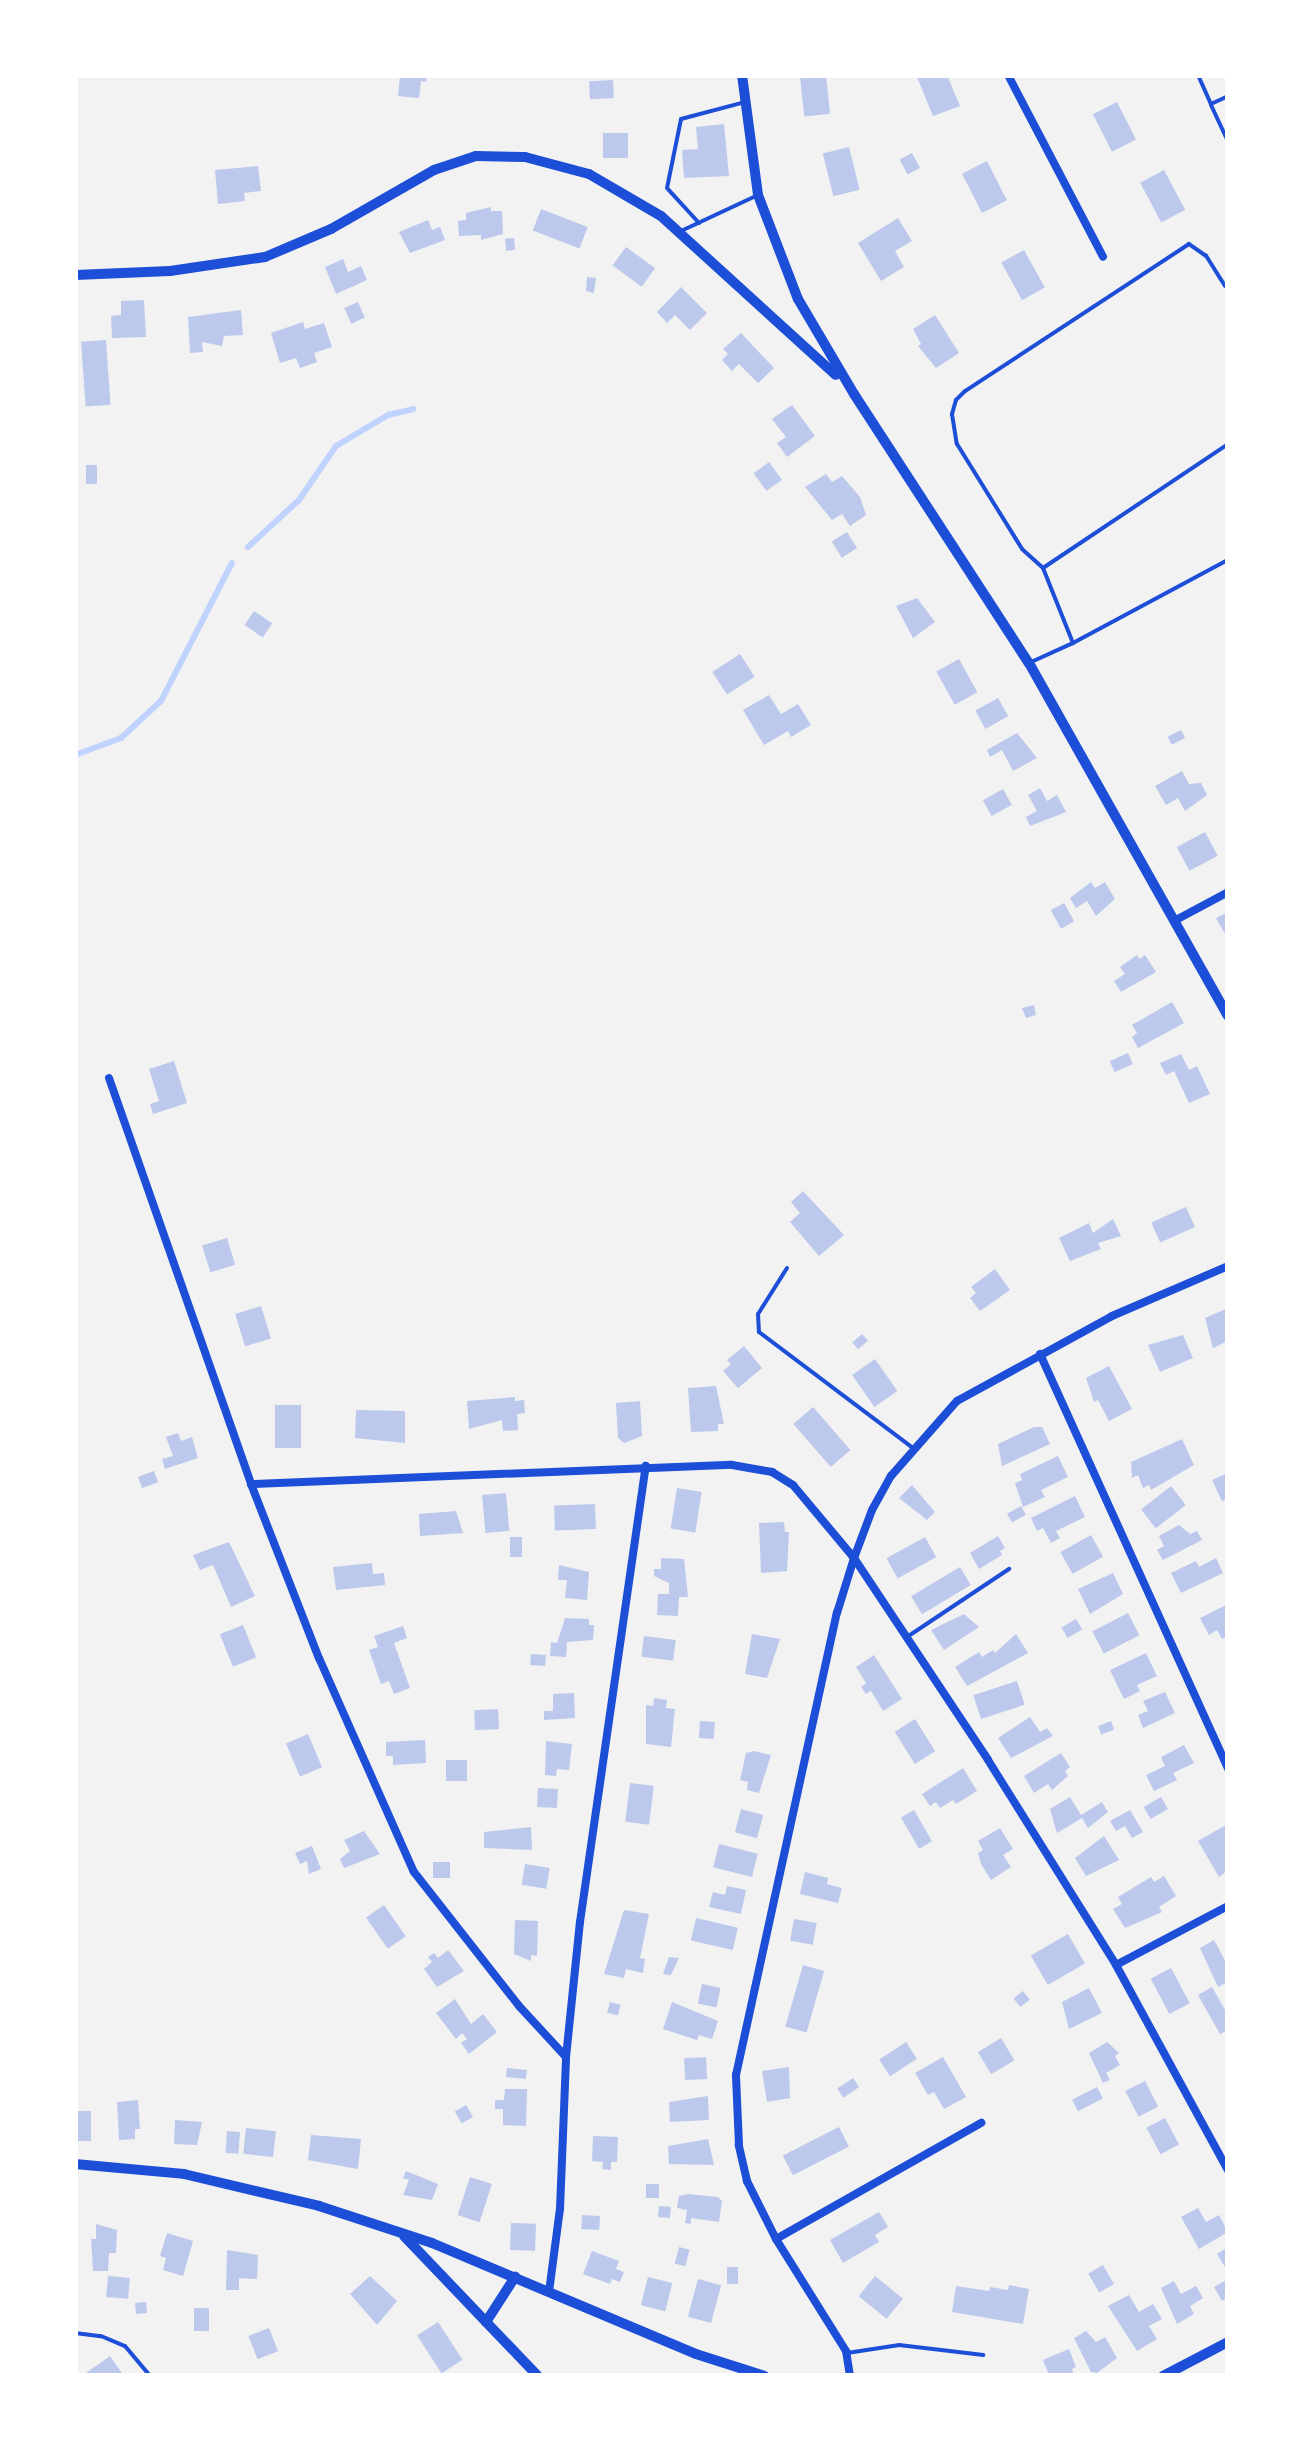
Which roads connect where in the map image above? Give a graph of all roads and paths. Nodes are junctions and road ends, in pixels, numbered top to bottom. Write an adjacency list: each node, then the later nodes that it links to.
1 (742, 75): 5 (street)
2 (1008, 75): 11 (street)
3 (1198, 75): 6 (lane)
4 (1228, 96): 6 (lane)
5 (746, 102): 8 (street); 9 (lane)
6 (1211, 104): 7 (lane)
7 (1228, 141)
8 (758, 195): 9 (lane); 14 (street)
9 (700, 222): 10 (lane)
10 (680, 231): 12 (street); 14 (street)
11 (1103, 256)
12 (75, 276)
13 (1227, 287): 17 (lane)
14 (854, 394): 19 (street)
15 (1228, 444): 17 (lane)
16 (1228, 560): 18 (lane)
17 (1043, 568): 18 (lane)
18 (1073, 643): 19 (lane)
19 (1029, 663): 21 (street)
20 (1228, 892): 21 (street)
21 (1174, 920): 22 (street)
22 (1228, 1016)
23 (108, 1078): 29 (street)
24 (1228, 1266): 26 (street)
25 (787, 1268): 27 (lane)
26 (1040, 1354): 27 (street); 33 (street)
27 (914, 1448): 30 (street)
28 (646, 1466): 29 (street); 30 (street); 36 (street)
29 (252, 1484): 36 (street)
30 (854, 1558): 32 (street); 41 (street)
31 (1010, 1569): 32 (lane)
32 (907, 1638): 35 (street)
33 (1228, 1768)
34 (1228, 1906): 35 (street)
35 (1116, 1965): 39 (street)
36 (566, 2057): 43 (street)
37 (981, 2123): 41 (street)
38 (75, 2164): 40 (street)
39 (1228, 2170)
40 (400, 2232): 42 (street); 44 (street)
41 (776, 2239): 47 (street)
42 (515, 2277): 43 (street); 44 (street)
43 (549, 2292): 51 (street)
44 (486, 2322): 50 (street)
45 (75, 2333): 49 (lane)
46 (1228, 2342): 53 (street)
47 (847, 2353): 48 (lane); 52 (street)
48 (983, 2355)
49 (150, 2376)
50 (538, 2376)
51 (765, 2376)
52 (850, 2376)
53 (1163, 2376)

